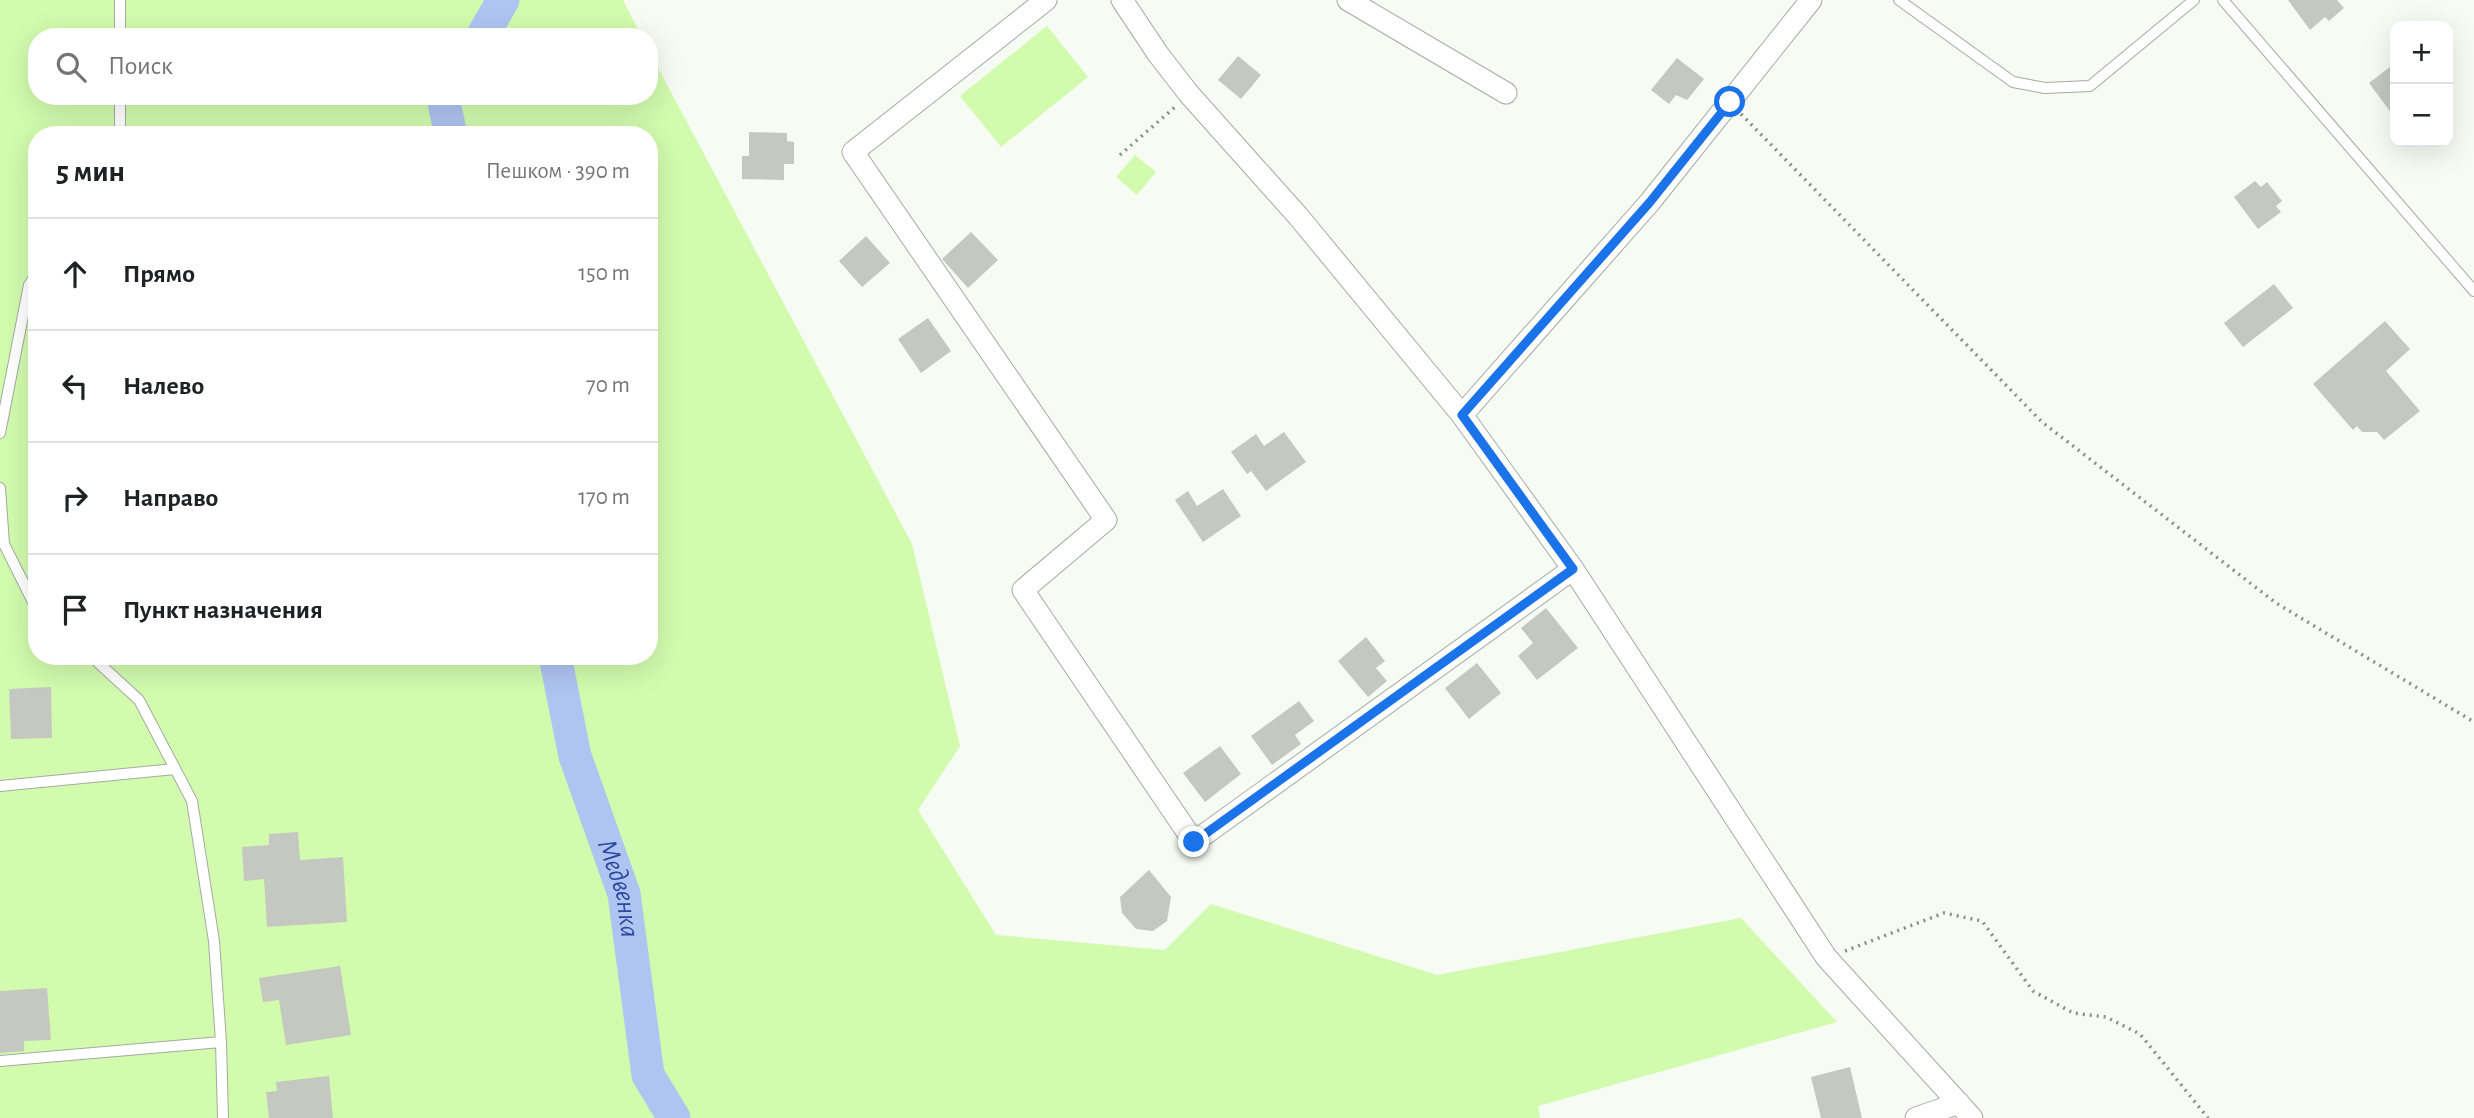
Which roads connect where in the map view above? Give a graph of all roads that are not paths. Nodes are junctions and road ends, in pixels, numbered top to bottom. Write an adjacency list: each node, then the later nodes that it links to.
1 (120, 0): 9 (lane)
2 (1046, 0): 18 (street)
3 (1122, 0): 15 (street)
4 (1348, 0): 10 (street)
5 (1811, 0): 15 (street)
6 (1899, 0): 7 (lane)
7 (2194, 0)
8 (2223, 0): 14 (lane)
9 (120, 28)
10 (1506, 93)
11 (120, 105): 12 (lane)
12 (120, 126)
13 (28, 290): 16 (lane)
14 (2474, 291)
15 (1462, 415): 18 (street)
16 (0, 433)
17 (0, 488): 19 (lane)
18 (1573, 569): 25 (street)
19 (28, 592)
20 (101, 665): 21 (lane)
21 (175, 769): 22 (lane); 23 (lane)
22 (0, 786)
23 (221, 1042): 24 (lane); 26 (lane)
24 (0, 1061)
25 (1965, 1111): 27 (street)
26 (223, 1118)
27 (1916, 1118)

